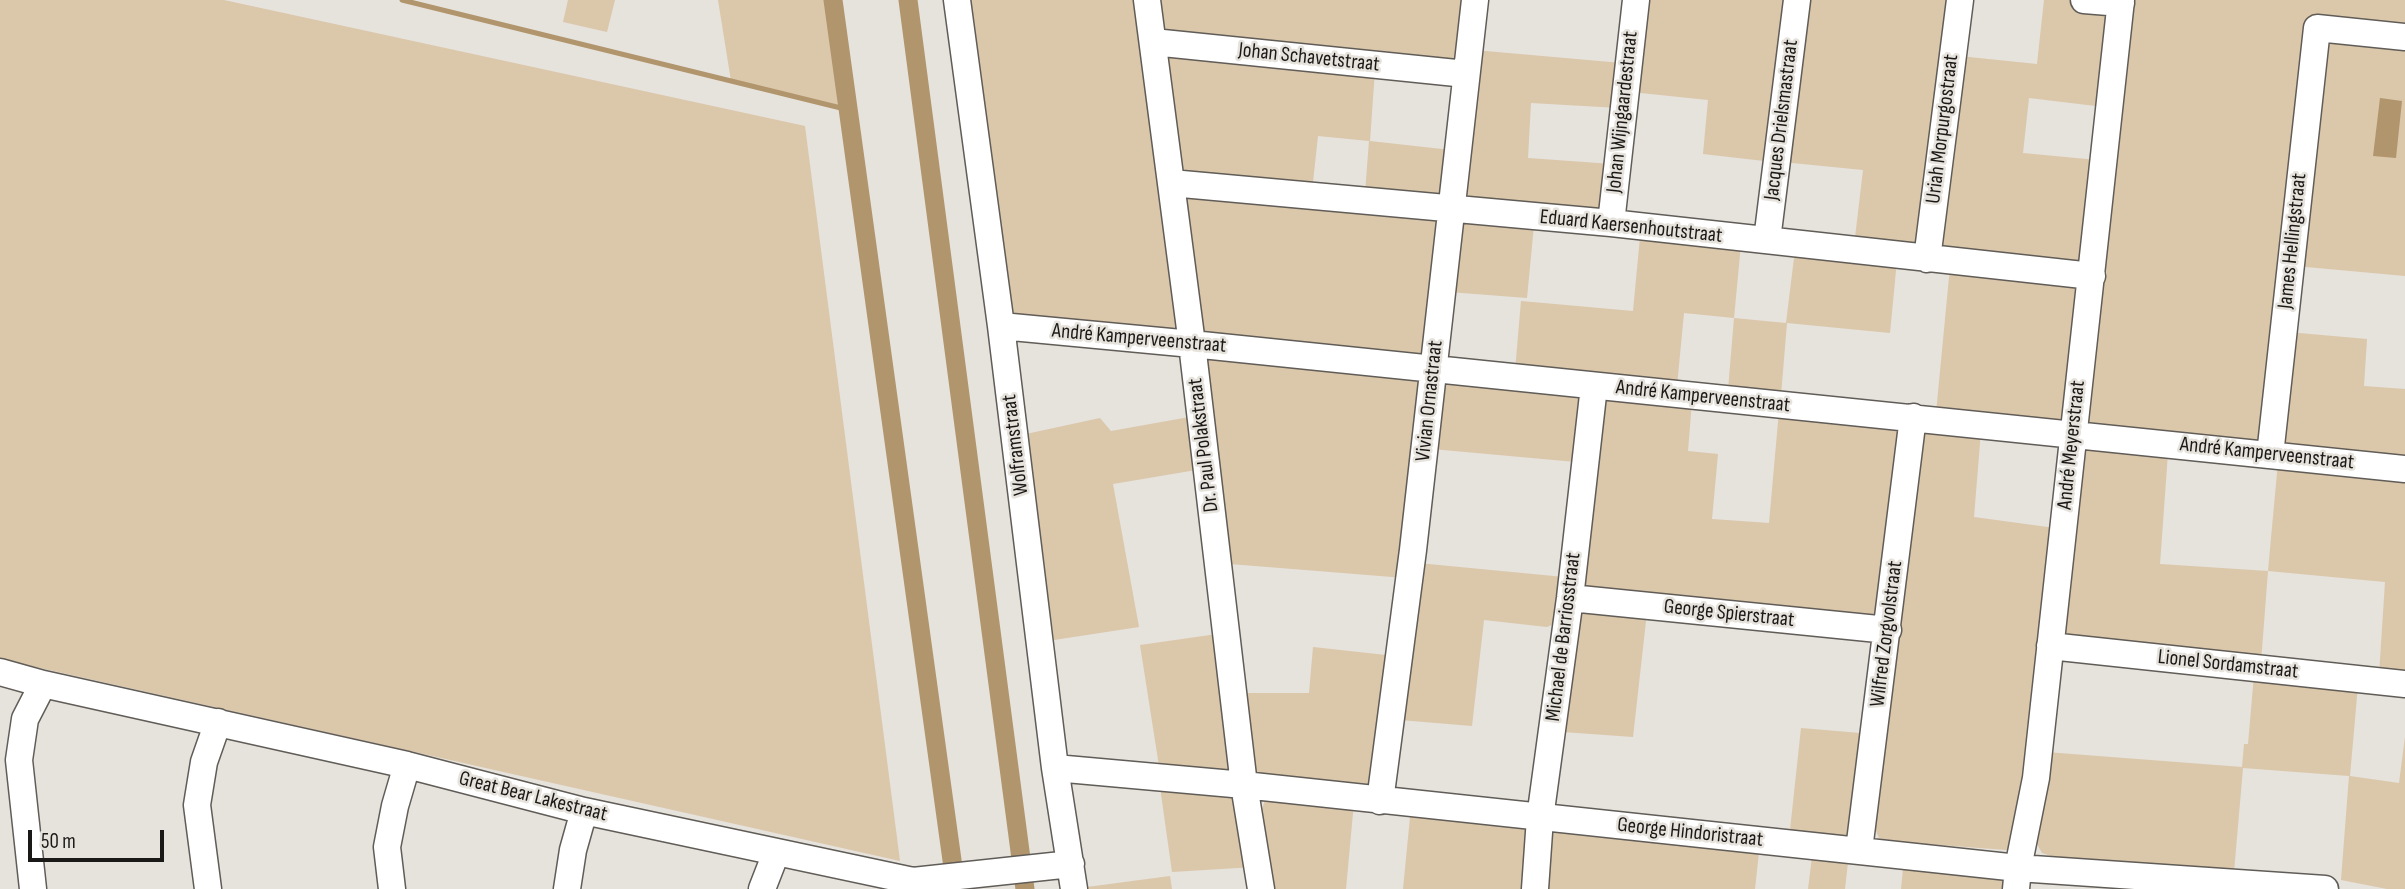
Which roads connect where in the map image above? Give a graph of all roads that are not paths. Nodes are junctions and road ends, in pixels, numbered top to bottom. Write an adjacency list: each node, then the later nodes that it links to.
1 (957, 0): 18 (street, Wolframstraat)
2 (1147, 0): 10 (street, Dr. Paul Polakstraat)
3 (1475, 0): 11 (street, Vivian Ornastraat)
4 (1636, 0): 14 (street, Johan Wijngaardestraat)
5 (1797, 0): 15 (street, Jacques Drielsmastraat)
6 (1960, 0): 16 (street, Uriah Morpurgostraat)
7 (2084, 0): 8 (street)
8 (2121, 1): 17 (street, André Meyerstraat)
9 (2405, 37): 24 (street, James Hellingstraat)
10 (1153, 42): 11 (street, Johan Schavetstraat); 12 (street, Dr. Paul Polakstraat)
11 (1466, 74): 13 (street, Vivian Ornastraat)
12 (1171, 183): 13 (street, Eduard Kaersenhoutstraat); 19 (street, Dr. Paul Polakstraat)
13 (1451, 211): 14 (street, Eduard Kaersenhoutstraat); 20 (street, Vivian Ornastraat)
14 (1611, 223): 15 (street, Eduard Kaersenhoutstraat)
15 (1767, 240): 16 (street, Eduard Kaersenhoutstraat)
16 (1927, 259): 17 (street, Eduard Kaersenhoutstraat)
17 (2092, 276): 23 (street, André Meyerstraat)
18 (1001, 327): 19 (street, André Kamperveenstraat); 34 (street, Wolframstraat)
19 (1192, 344): 20 (street, André Kamperveenstraat); 35 (street, Dr. Paul Polakstraat)
20 (1434, 370): 21 (street, André Kamperveenstraat); 36 (street, Vivian Ornastraat)
21 (1594, 386): 22 (street, André Kamperveenstraat); 26 (street, Michael de Barriosstraat)
22 (1913, 417): 23 (street, André Kamperveenstraat); 27 (street, Wilfred Zorgvolstraat)
23 (2073, 433): 24 (street, André Kamperveenstraat); 28 (street, André Meyerstraat)
24 (2270, 455): 25 (street, André Kamperveenstraat)
25 (2405, 469)
26 (1570, 598): 27 (street, George Spierstraat); 38 (street, Michael de Barriosstraat)
27 (1888, 630): 39 (street, Wilfred Zorgvolstraat)
28 (2050, 646): 31 (street, Lionel Sordamstraat); 42 (street, André Meyerstraat)
29 (0, 672): 30 (street, Great Bear Lakestraat)
30 (43, 684): 32 (street, Great Bear Lakestraat); 45 (street)
31 (2405, 684)
32 (218, 722): 33 (street, Great Bear Lakestraat); 46 (street)
33 (407, 765): 37 (street, Great Bear Lakestraat); 47 (street)
34 (1055, 768): 35 (street, George Hindoristraat); 41 (street, Wolframstraat)
35 (1244, 785): 36 (street, George Hindoristraat); 50 (street, Dr. Paul Polakstraat)
36 (1380, 801): 38 (street, George Hindoristraat)
37 (584, 811): 40 (street, Great Bear Lakestraat); 48 (street)
38 (1540, 818): 39 (street, George Hindoristraat); 51 (street, Michael de Barriosstraat)
39 (1859, 850): 42 (street, George Hindoristraat)
40 (776, 853): 43 (street, Great Bear Lakestraat); 49 (street)
41 (1067, 873): 43 (street, Great Bear Lakestraat)
42 (2017, 878): 44 (street, George Hindoristraat)
43 (922, 883)
44 (2213, 886): 52 (street, George Hindoristraat)
45 (33, 889)
46 (208, 889)
47 (392, 889)
48 (567, 889)
49 (762, 889)
50 (1261, 889)
51 (1535, 889)
52 (2325, 889)

